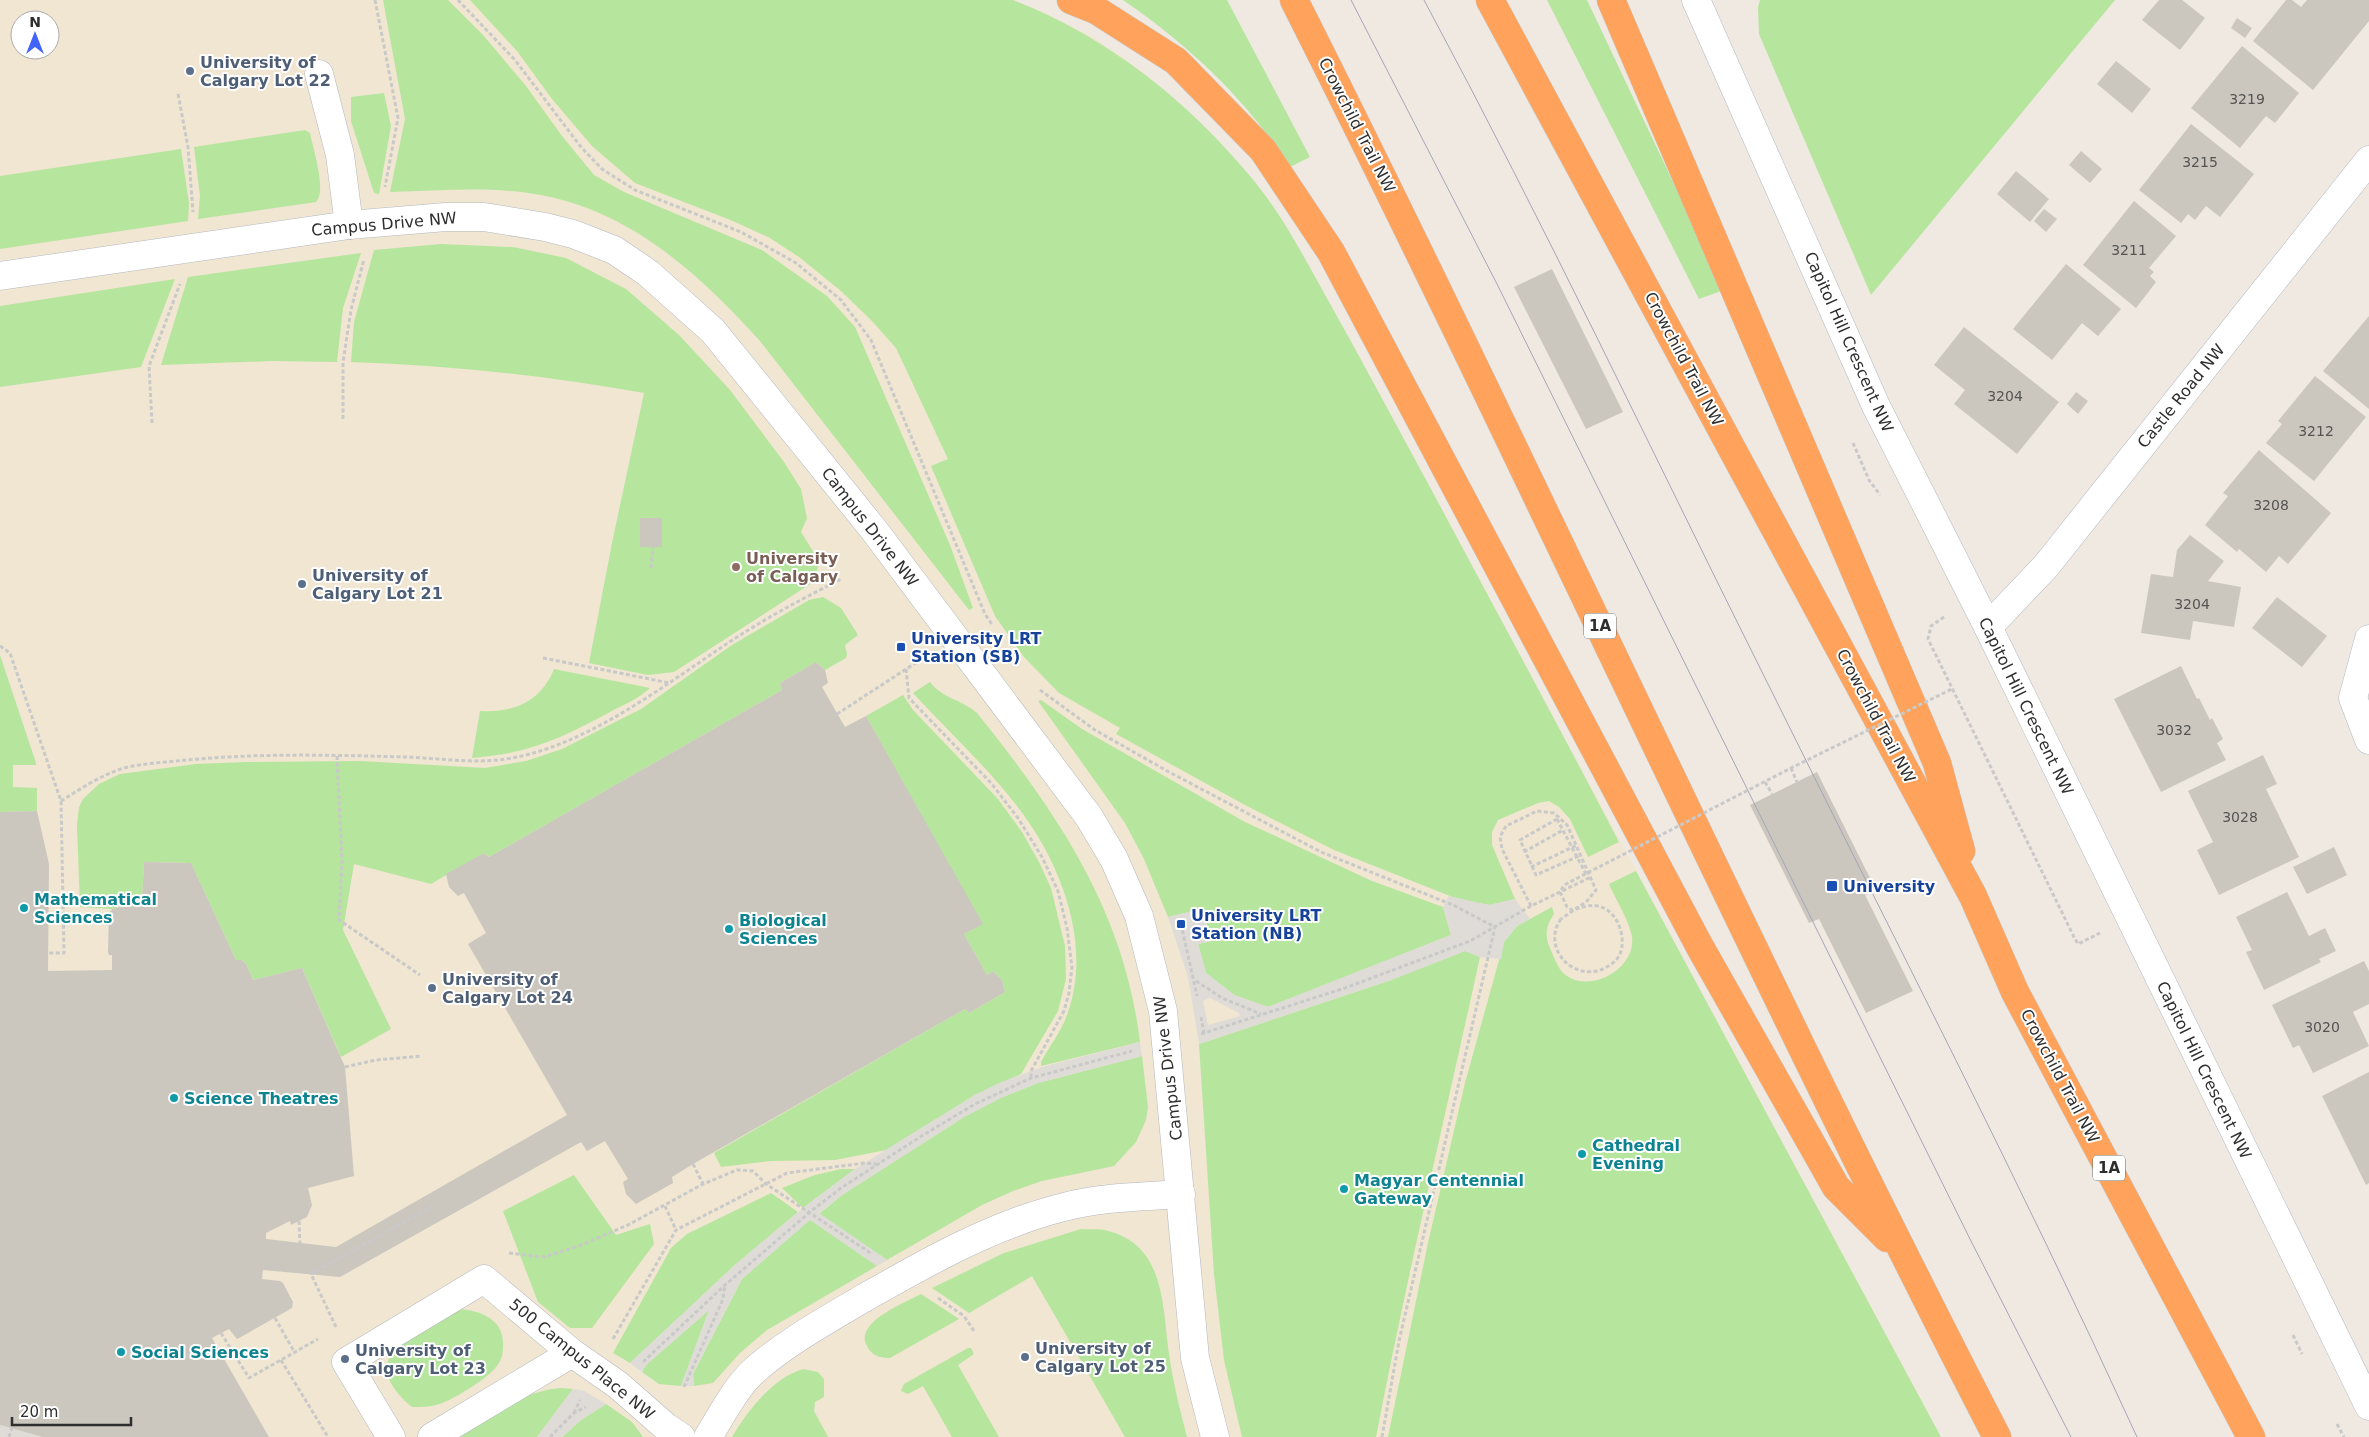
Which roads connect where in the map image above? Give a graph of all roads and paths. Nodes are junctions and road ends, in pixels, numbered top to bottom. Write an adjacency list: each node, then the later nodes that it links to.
1 (375, 0): 11 (path)
2 (458, 0): 24 (path)
3 (1071, 0): 73 (highway)
4 (1294, 0): 73 (highway, Crowchild Trail NW / 1A)
5 (1490, 0): 48 (highway, Crowchild Trail NW / 1A)
6 (1611, 0): 48 (highway)
7 (1696, 0): 23 (street, Capitol Hill Crescent NW)
8 (319, 74): 13 (street)
9 (178, 94): 12 (path)
10 (2369, 160): 23 (street, Castle Road NW)
11 (384, 193)
12 (193, 220)
13 (349, 225): 15 (street, Campus Drive NW); 65 (street, Campus Drive NW)
14 (367, 251): 17 (path)
15 (0, 276)
16 (182, 278): 18 (path)
17 (343, 419)
18 (152, 423)
19 (653, 547): 20 (path)
20 (651, 568)
21 (841, 580): 30 (path)
22 (1946, 616): 32 (path)
23 (1988, 627): 91 (street, Capitol Hill Crescent NW)
24 (994, 628)
25 (2369, 639): 34 (street)
26 (0, 646): 40 (path)
27 (543, 658): 30 (path)
28 (917, 662): 29 (path)
29 (906, 669): 33 (path); 60 (path)
30 (670, 683): 35 (path)
31 (1039, 689): 50 (path)
32 (1952, 689): 36 (path, bridge); 51 (path)
33 (837, 714)
34 (2369, 740)
35 (337, 756): 40 (path); 53 (path)
36 (1791, 768): 37 (path, bridge); 38 (path)
37 (1765, 782): 39 (path); 46 (path, bridge)
38 (1797, 782)
39 (1772, 794)
40 (61, 801): 52 (path)
41 (1562, 830): 43 (path); 43 (path, bridge); 46 (path, bridge)
42 (1577, 846): 44 (path); 45 (path); 49 (path)
43 (1524, 852): 45 (path)
44 (1581, 855): 45 (path); 47 (path)
45 (1531, 867)
46 (1586, 874): 47 (path, bridge)
47 (1591, 877): 49 (path)
48 (1973, 896): 103 (highway, Crowchild Trail NW / 1A)
49 (1531, 906): 50 (path)
50 (1495, 927): 55 (path); 101 (path)
51 (2103, 931)
52 (46, 953)
53 (420, 975)
54 (1195, 981): 55 (path)
55 (1263, 1015): 56 (path)
56 (1195, 1036)
57 (1140, 1049): 60 (path)
58 (422, 1056): 59 (path)
59 (345, 1067)
60 (1031, 1078): 62 (path)
61 (693, 1164): 63 (path)
62 (877, 1164): 64 (path); 68 (path)
63 (703, 1184): 64 (path); 67 (path)
64 (766, 1184): 68 (path); 70 (path)
65 (1180, 1194): 99 (street); 100 (street, Campus Drive NW)
66 (434, 1206): 79 (path)
67 (664, 1206): 70 (path); 72 (path)
68 (810, 1212): 74 (path); 75 (path)
69 (299, 1221): 71 (path)
70 (676, 1230): 84 (path)
71 (300, 1243)
72 (501, 1252)
73 (1902, 1254): 102 (highway, Crowchild Trail NW / 1A)
74 (875, 1256)
75 (725, 1285): 88 (path); 89 (path)
76 (934, 1296): 80 (path)
77 (276, 1318): 85 (path)
78 (346, 1324): 79 (path)
79 (337, 1329): 82 (path)
80 (974, 1331)
81 (221, 1333): 87 (path)
82 (329, 1334)
83 (320, 1338): 85 (path)
84 (611, 1342)
85 (295, 1352): 87 (path)
86 (572, 1353): 95 (street, 500 Campus Place NW); 96 (street); 98 (street, 500 Campus Place NW)
87 (281, 1360): 94 (path)
88 (637, 1367)
89 (684, 1387)
90 (590, 1405): 97 (path)
91 (2369, 1406)
92 (12, 1428): 93 (path)
93 (9, 1437)
94 (328, 1437)
95 (390, 1437)
96 (432, 1437)
97 (550, 1437)
98 (681, 1437)
99 (708, 1437)
100 (1215, 1437)
101 (1382, 1437)
102 (1997, 1437)
103 (2251, 1437)

